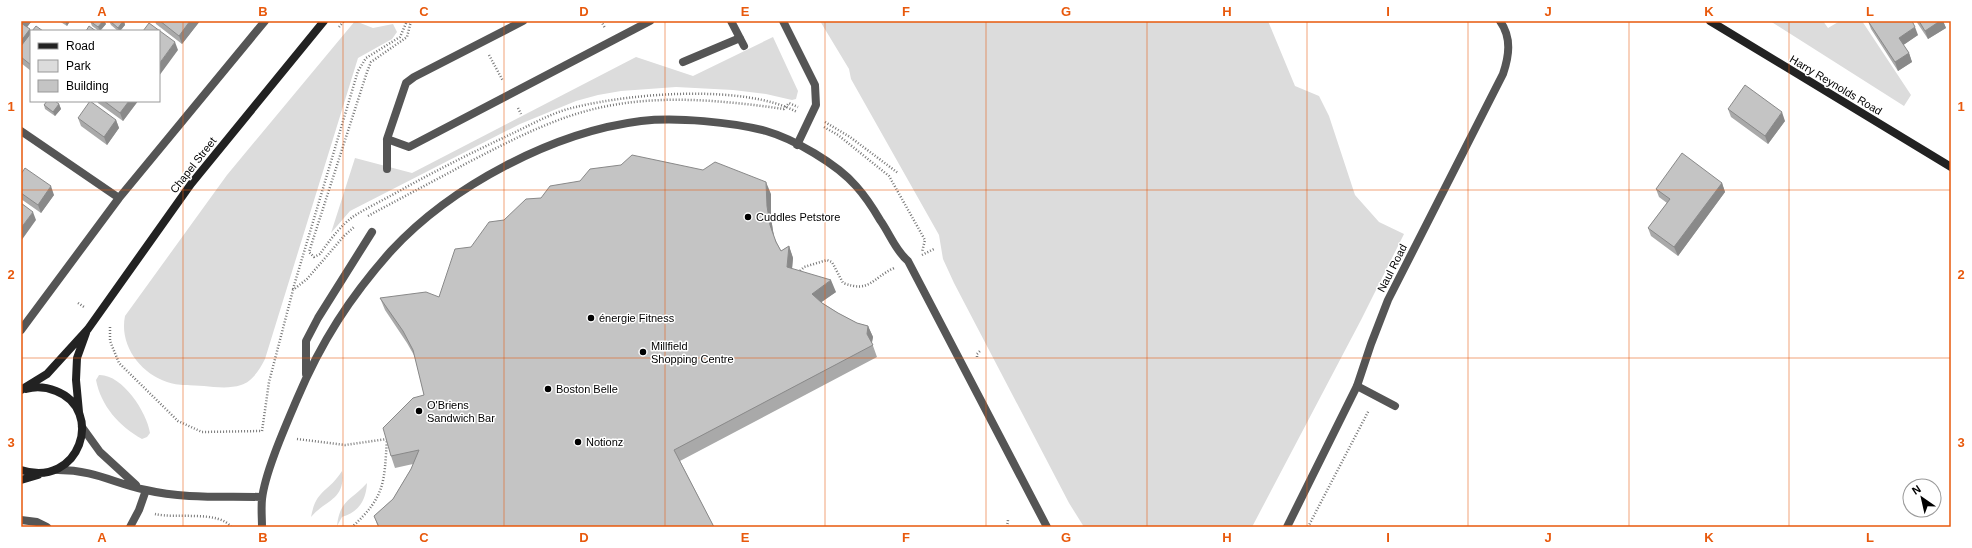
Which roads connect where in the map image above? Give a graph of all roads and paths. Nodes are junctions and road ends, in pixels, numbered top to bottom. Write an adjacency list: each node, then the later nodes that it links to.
1 (265, 21): 23 (street)
2 (324, 21): 33 (main road, Chapel Street)
3 (407, 21): 31 (path)
4 (522, 21): 11 (street)
5 (650, 21): 14 (street)
6 (731, 21): 10 (street)
7 (782, 21): 16 (street)
8 (1500, 21): 36 (street, Naul Road)
9 (1710, 21): 20 (main road, Harry Reynolds Road)
10 (740, 38): 12 (street); 13 (street)
11 (482, 43): 14 (path); 18 (street)
12 (744, 46)
13 (683, 62)
14 (510, 94): 15 (path); 18 (street)
15 (521, 114)
16 (812, 115): 19 (street); 22 (path); 24 (path)
17 (21, 131): 23 (street)
18 (387, 139): 21 (street)
19 (797, 145): 35 (street); 57 (street)
20 (1951, 168)
21 (387, 169)
22 (898, 173)
23 (119, 198): 34 (street)
24 (364, 219)
25 (359, 222): 31 (path)
26 (372, 232): 35 (street)
27 (934, 249): 28 (path)
28 (921, 256)
29 (890, 270): 30 (path)
30 (795, 275)
31 (293, 290): 42 (path)
32 (109, 324): 42 (path)
33 (88, 329): 37 (main road, Chapel Street); 40 (main road, Chapel Street)
34 (21, 330)
35 (306, 377): 43 (street)
36 (1357, 386): 38 (street); 58 (street, Naul Road)
37 (21, 390): 40 (main road)
38 (1395, 406)
39 (1368, 412): 59 (path)
40 (79, 415): 41 (main road)
41 (82, 427): 45 (main road); 48 (street)
42 (262, 430): 43 (path)
43 (282, 437): 49 (street); 55 (path)
44 (21, 470): 46 (main road)
45 (58, 470): 46 (main road); 48 (street)
46 (45, 473): 47 (main road)
47 (21, 480)
48 (144, 490): 49 (street); 53 (street)
49 (262, 497): 54 (street)
50 (21, 520): 52 (street)
51 (1008, 520): 56 (path)
52 (47, 527)
53 (130, 527)
54 (262, 527)
55 (352, 527)
56 (1007, 527)
57 (1047, 527)
58 (1287, 527)
59 (1308, 527)

